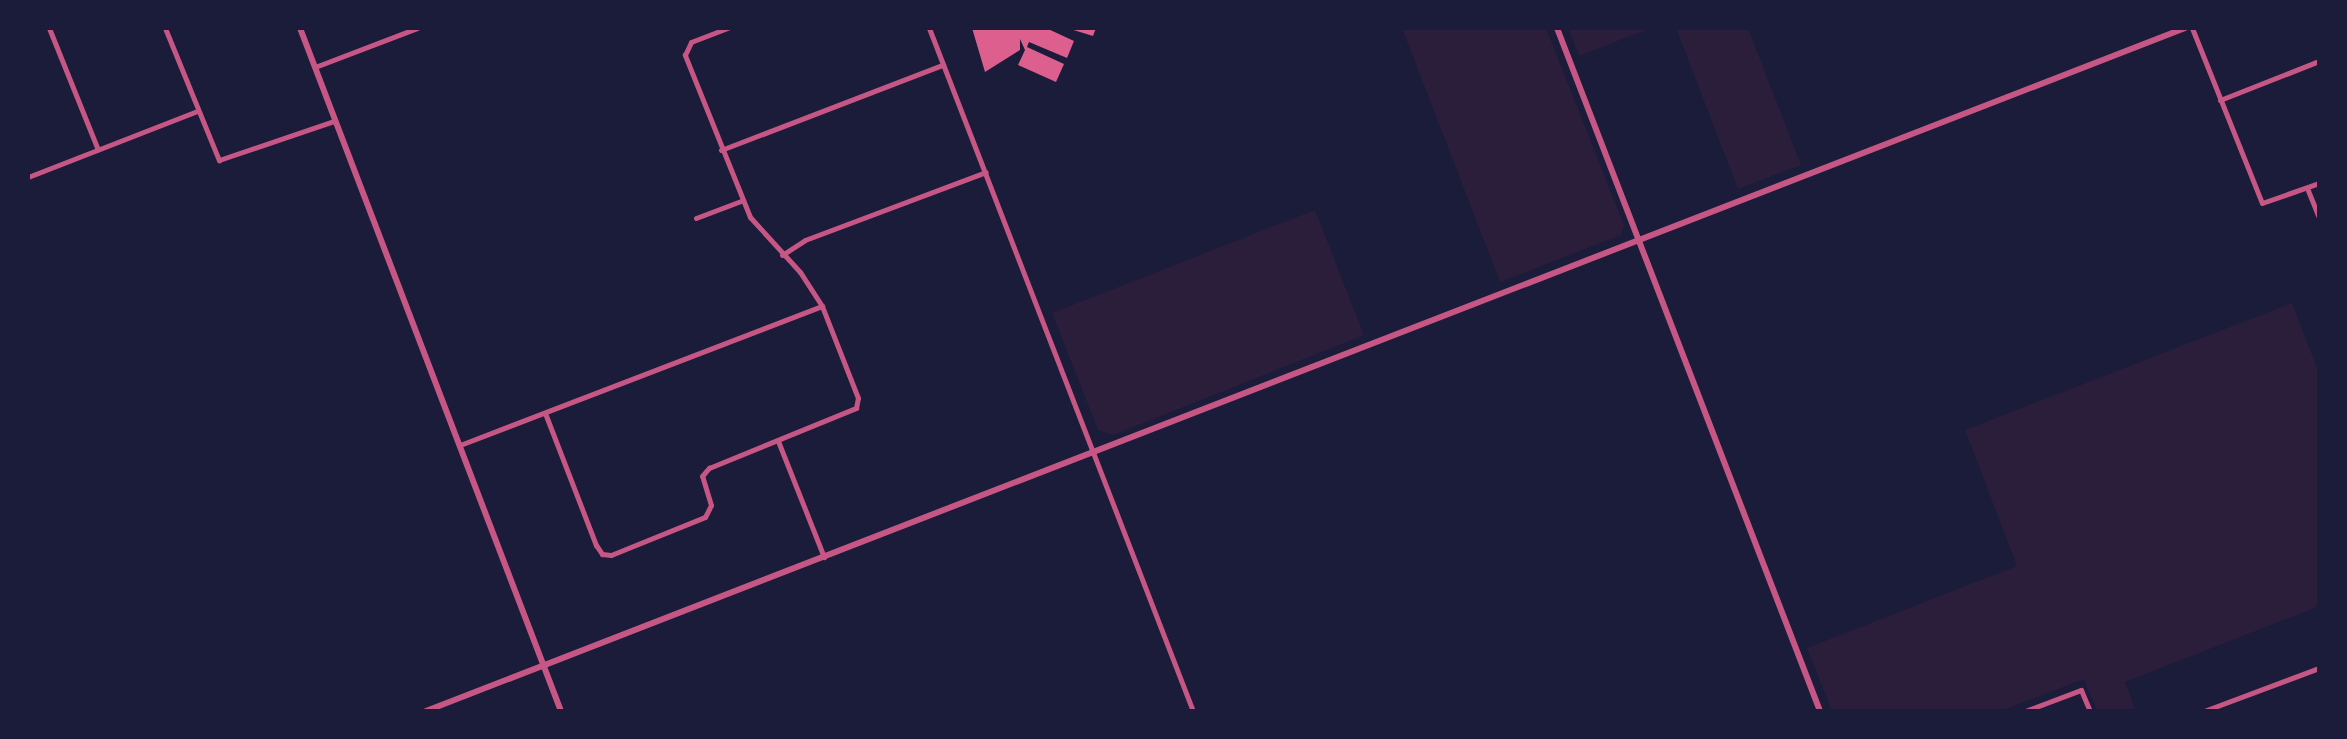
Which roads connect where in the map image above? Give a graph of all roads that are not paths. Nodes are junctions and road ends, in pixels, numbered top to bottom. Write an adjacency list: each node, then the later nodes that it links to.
1 (49, 28): 16 (street)
2 (165, 28): 14 (street)
3 (300, 28): 12 (street)
4 (417, 28): 12 (street)
5 (727, 28): 17 (street)
6 (929, 28): 11 (street)
7 (1557, 28): 25 (street)
8 (2185, 28): 25 (street)
9 (2192, 28): 13 (street)
10 (2319, 61): 13 (street)
11 (943, 65): 17 (street); 18 (street)
12 (315, 67): 15 (street)
13 (2220, 100): 21 (street)
14 (197, 111): 15 (street); 16 (street)
15 (334, 121): 30 (street)
16 (98, 150): 19 (street)
17 (721, 150): 22 (street)
18 (986, 172): 26 (street); 31 (street)
19 (28, 177)
20 (2319, 183): 21 (street)
21 (2307, 188): 24 (street)
22 (741, 201): 23 (street); 26 (street)
23 (696, 218)
24 (2319, 218)
25 (1639, 240): 31 (street); 38 (street)
26 (782, 255): 27 (street)
27 (822, 306): 28 (street); 29 (street)
28 (545, 413): 29 (street); 30 (street)
29 (778, 441): 32 (street)
30 (460, 445): 33 (street)
31 (1092, 454): 32 (street); 37 (street)
32 (824, 558): 33 (street)
33 (544, 667): 35 (street); 36 (street)
34 (2319, 668): 41 (street)
35 (426, 711)
36 (561, 711)
37 (1193, 711)
38 (1820, 711)
39 (2025, 711): 40 (street)
40 (2090, 711)
41 (2204, 711)

